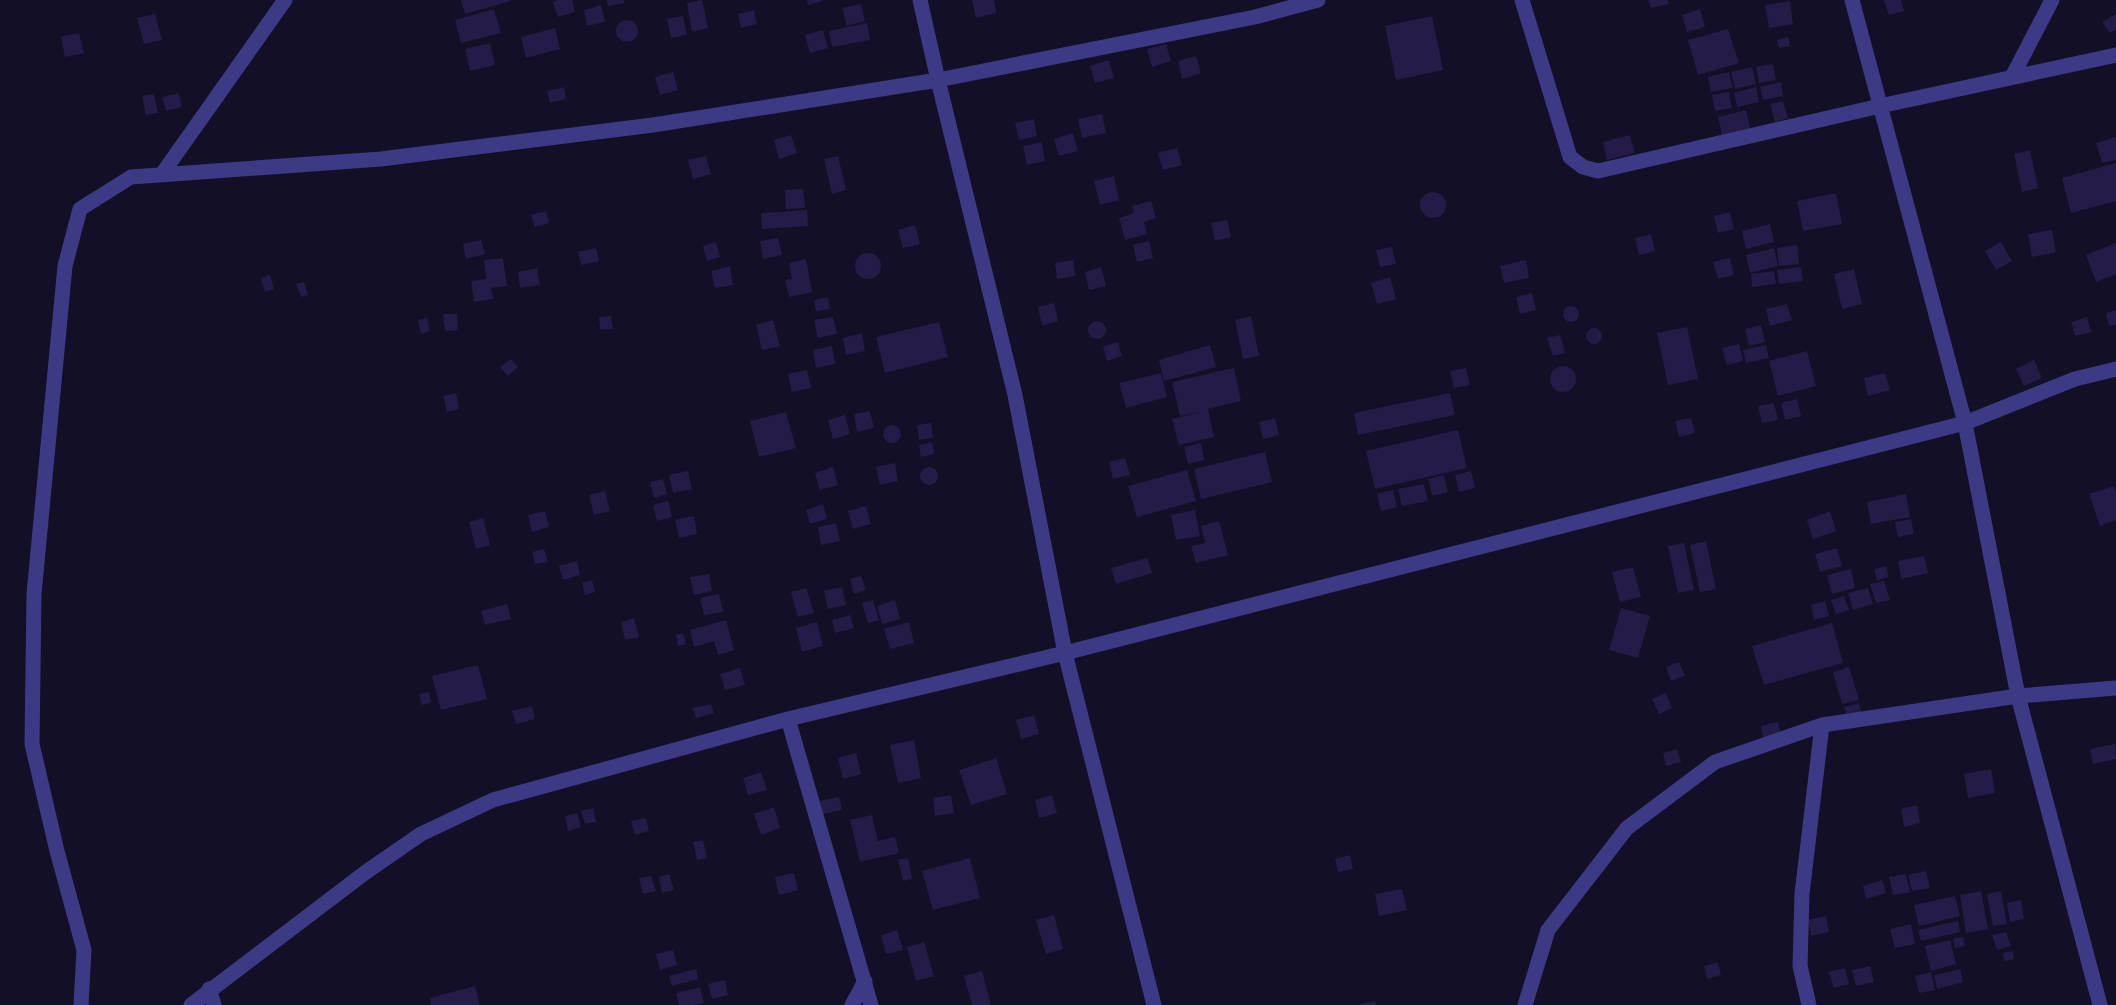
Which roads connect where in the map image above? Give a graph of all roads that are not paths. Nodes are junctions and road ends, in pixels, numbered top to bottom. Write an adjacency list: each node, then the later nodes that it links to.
1 (285, 0): 11 (street)
2 (920, 0): 9 (street)
3 (1318, 0): 9 (street)
4 (1522, 0): 10 (street)
5 (1852, 0): 10 (street)
6 (2052, 0): 8 (street)
7 (2116, 55): 8 (street)
8 (2013, 77): 10 (street)
9 (938, 80): 11 (street); 14 (street)
10 (1880, 106): 13 (street)
11 (162, 174): 21 (street)
12 (2116, 369): 13 (street)
13 (1965, 423): 14 (street); 16 (street)
14 (1065, 653): 17 (street); 26 (street)
15 (2116, 688): 16 (street)
16 (2018, 696): 18 (street); 29 (street)
17 (788, 719): 19 (street); 20 (street)
18 (1822, 725): 27 (street); 28 (street)
19 (865, 981): 24 (street); 25 (street)
20 (209, 989): 22 (street); 23 (street)
21 (81, 1005)
22 (191, 1005)
23 (214, 1005)
24 (852, 1005)
25 (871, 1005)
26 (1154, 1005)
27 (1525, 1005)
28 (1809, 1005)
29 (2100, 1005)

